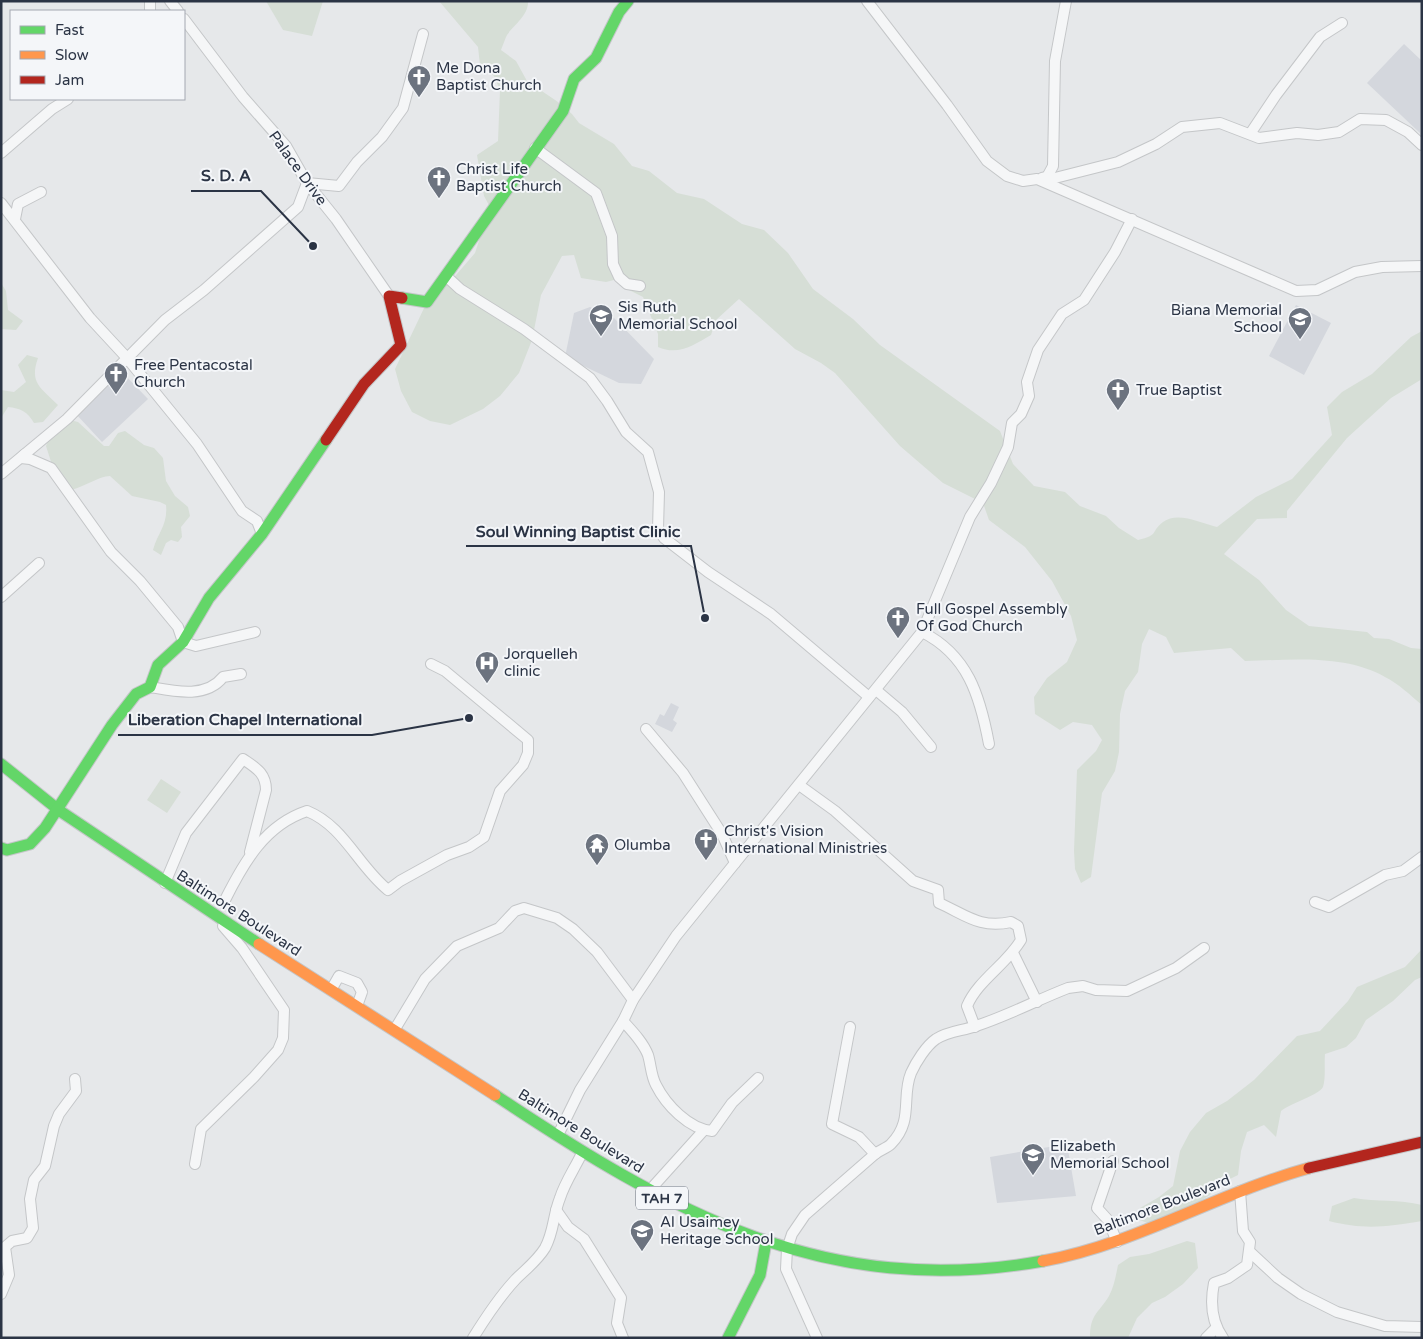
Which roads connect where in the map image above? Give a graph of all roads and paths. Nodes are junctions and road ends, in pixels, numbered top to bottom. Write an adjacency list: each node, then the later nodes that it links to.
1 (628, 1): 10 (main road)
2 (867, 1): 12 (street)
3 (1066, 1): 12 (street)
4 (185, 20): 13 (street, Palace Drive)
5 (1342, 23): 8 (street)
6 (423, 34): 13 (street)
7 (67, 100): 11 (street)
8 (1250, 134): 9 (street); 12 (street)
9 (1422, 145)
10 (535, 148): 19 (main road); 20 (street)
11 (1, 154)
12 (1042, 178): 17 (street)
13 (307, 183): 21 (street, Palace Drive); 22 (street)
14 (41, 192): 16 (street)
15 (1, 203): 16 (street)
16 (15, 219): 22 (street)
17 (1132, 219): 18 (street); 29 (street)
18 (1422, 266)
19 (446, 276): 21 (main road); 34 (street)
20 (640, 286)
21 (389, 296): 25 (main road)
22 (127, 358): 23 (street); 25 (street)
23 (42, 441): 24 (street); 30 (street)
24 (1, 474)
25 (262, 534): 30 (main road)
26 (39, 563): 27 (street)
27 (1, 597)
28 (255, 632): 30 (street)
29 (922, 632): 34 (street); 36 (street)
30 (183, 642): 33 (main road)
31 (432, 664): 42 (street)
32 (241, 674): 33 (street)
33 (150, 687): 40 (main road)
34 (872, 694): 37 (street); 39 (street)
35 (646, 729): 44 (street)
36 (989, 744)
37 (931, 747)
38 (1, 764): 40 (main road, Baltimore Boulevard / TAH 7)
39 (799, 785): 44 (street); 50 (street)
40 (57, 807): 41 (main road); 45 (main road, Baltimore Boulevard / TAH 7)
41 (1, 848)
42 (249, 855): 45 (street); 46 (street)
43 (1422, 857): 47 (street)
44 (735, 863): 52 (street)
45 (165, 883): 48 (main road, Baltimore Boulevard / TAH 7)
46 (226, 900)
47 (1314, 902)
48 (213, 914): 51 (main road, Baltimore Boulevard / TAH 7); 67 (street)
49 (1204, 948): 53 (street)
50 (1013, 953): 53 (street); 56 (street)
51 (331, 990): 54 (main road, Baltimore Boulevard / TAH 7); 54 (street)
52 (633, 1000): 55 (street); 58 (street)
53 (1037, 1002): 56 (street)
54 (357, 1006): 58 (main road, Baltimore Boulevard / TAH 7)
55 (623, 1021): 61 (street); 62 (street)
56 (975, 1026): 65 (street)
57 (850, 1027): 65 (street)
58 (395, 1029): 62 (main road, Baltimore Boulevard / TAH 7)
59 (758, 1078): 61 (street)
60 (75, 1079): 75 (street)
61 (704, 1130): 68 (street)
62 (558, 1135): 64 (main road, Baltimore Boulevard / TAH 7)
63 (1422, 1142): 69 (main road, Baltimore Boulevard / TAH 7)
64 (582, 1153): 68 (main road, Baltimore Boulevard / TAH 7); 70 (street)
65 (875, 1154): 73 (street)
66 (1113, 1161): 72 (street)
67 (195, 1164)
68 (649, 1191): 71 (main road, Baltimore Boulevard / TAH 7)
69 (1240, 1191): 72 (main road, Baltimore Boulevard / TAH 7); 74 (street)
70 (556, 1210): 78 (street); 79 (street)
71 (766, 1242): 73 (main road, Baltimore Boulevard / TAH 7); 80 (main road)
72 (1117, 1242): 73 (main road, Baltimore Boulevard / TAH 7)
73 (787, 1249): 81 (street)
74 (1250, 1252): 76 (street); 77 (street)
75 (1, 1294)
76 (1422, 1327)
77 (1216, 1328): 82 (street); 83 (street)
78 (473, 1338)
79 (623, 1338)
80 (728, 1338)
81 (818, 1338)
82 (1206, 1338)
83 (1223, 1338)

